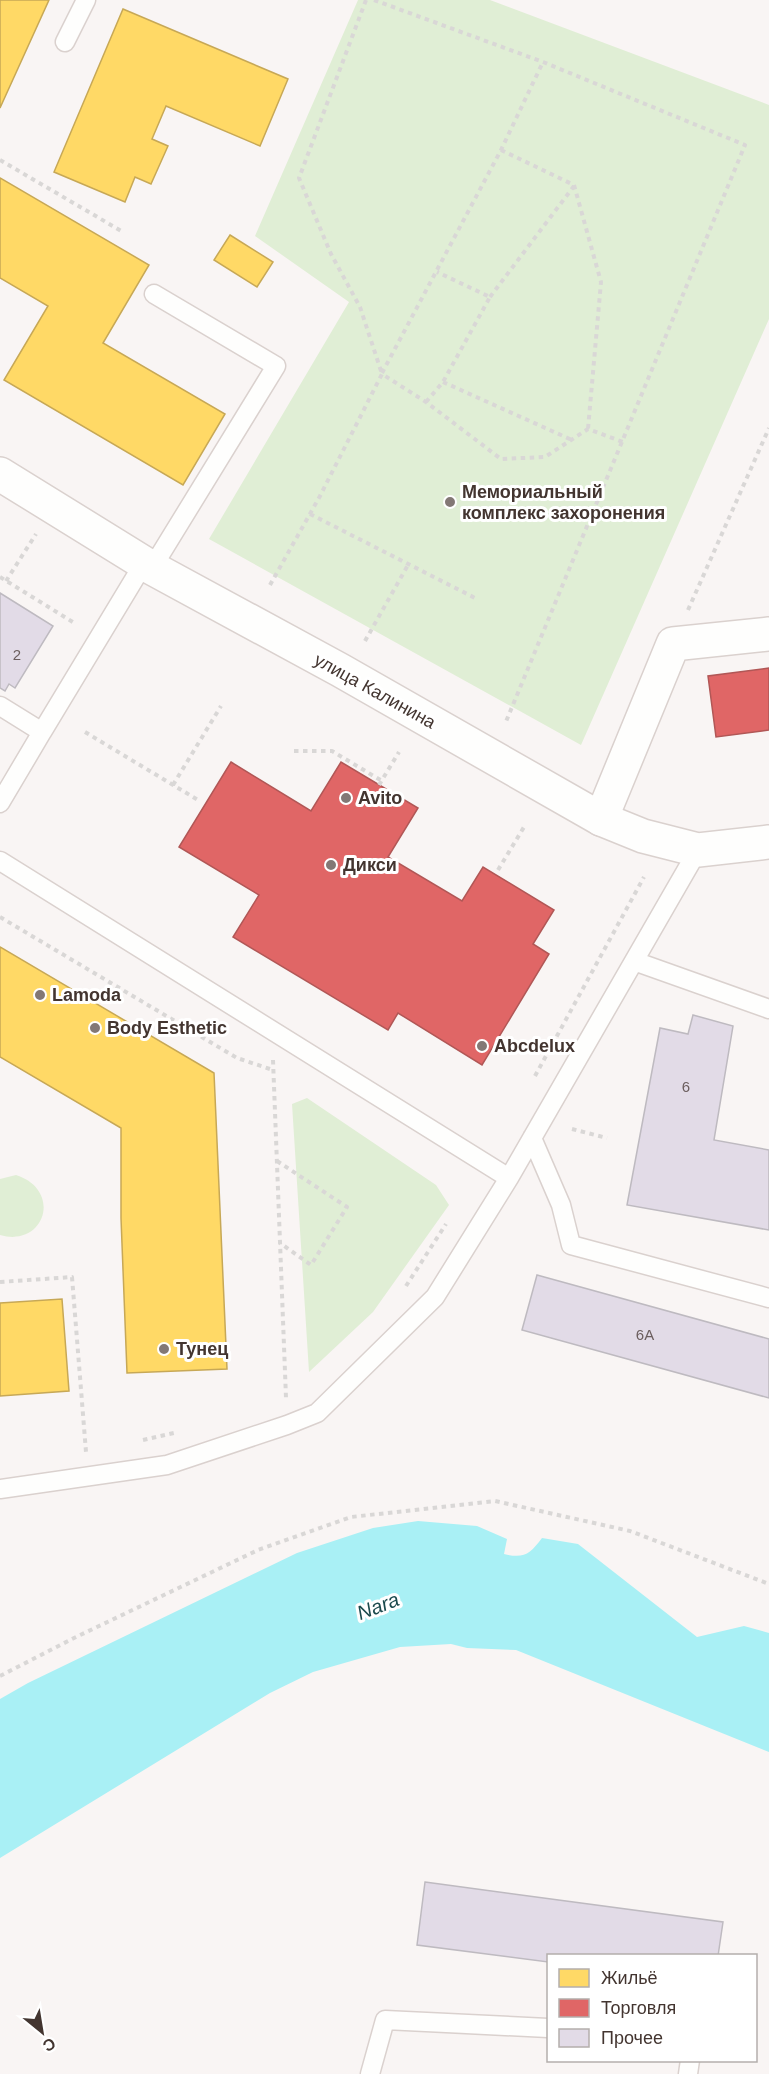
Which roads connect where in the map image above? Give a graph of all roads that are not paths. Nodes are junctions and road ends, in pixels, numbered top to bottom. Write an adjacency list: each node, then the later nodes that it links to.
1 (86, 0): 2 (lane)
2 (64, 42)
3 (154, 294): 5 (lane)
4 (0, 474): 5 (street, улица Калинина)
5 (148, 565): 8 (lane); 10 (street, улица Калинина)
6 (769, 634): 10 (street)
7 (0, 706): 8 (lane)
8 (42, 732): 9 (lane)
9 (0, 803)
10 (601, 819): 12 (street, улица Калинина)
11 (769, 842): 12 (street, улица Калинина)
12 (698, 850): 14 (lane)
13 (0, 861): 17 (lane)
14 (634, 961): 15 (lane); 16 (lane)
15 (769, 1009)
16 (532, 1138): 17 (lane); 18 (lane)
17 (509, 1178): 19 (lane)
18 (769, 1298)
19 (0, 1489)
20 (547, 2028): 21 (lane)
21 (370, 2074)

